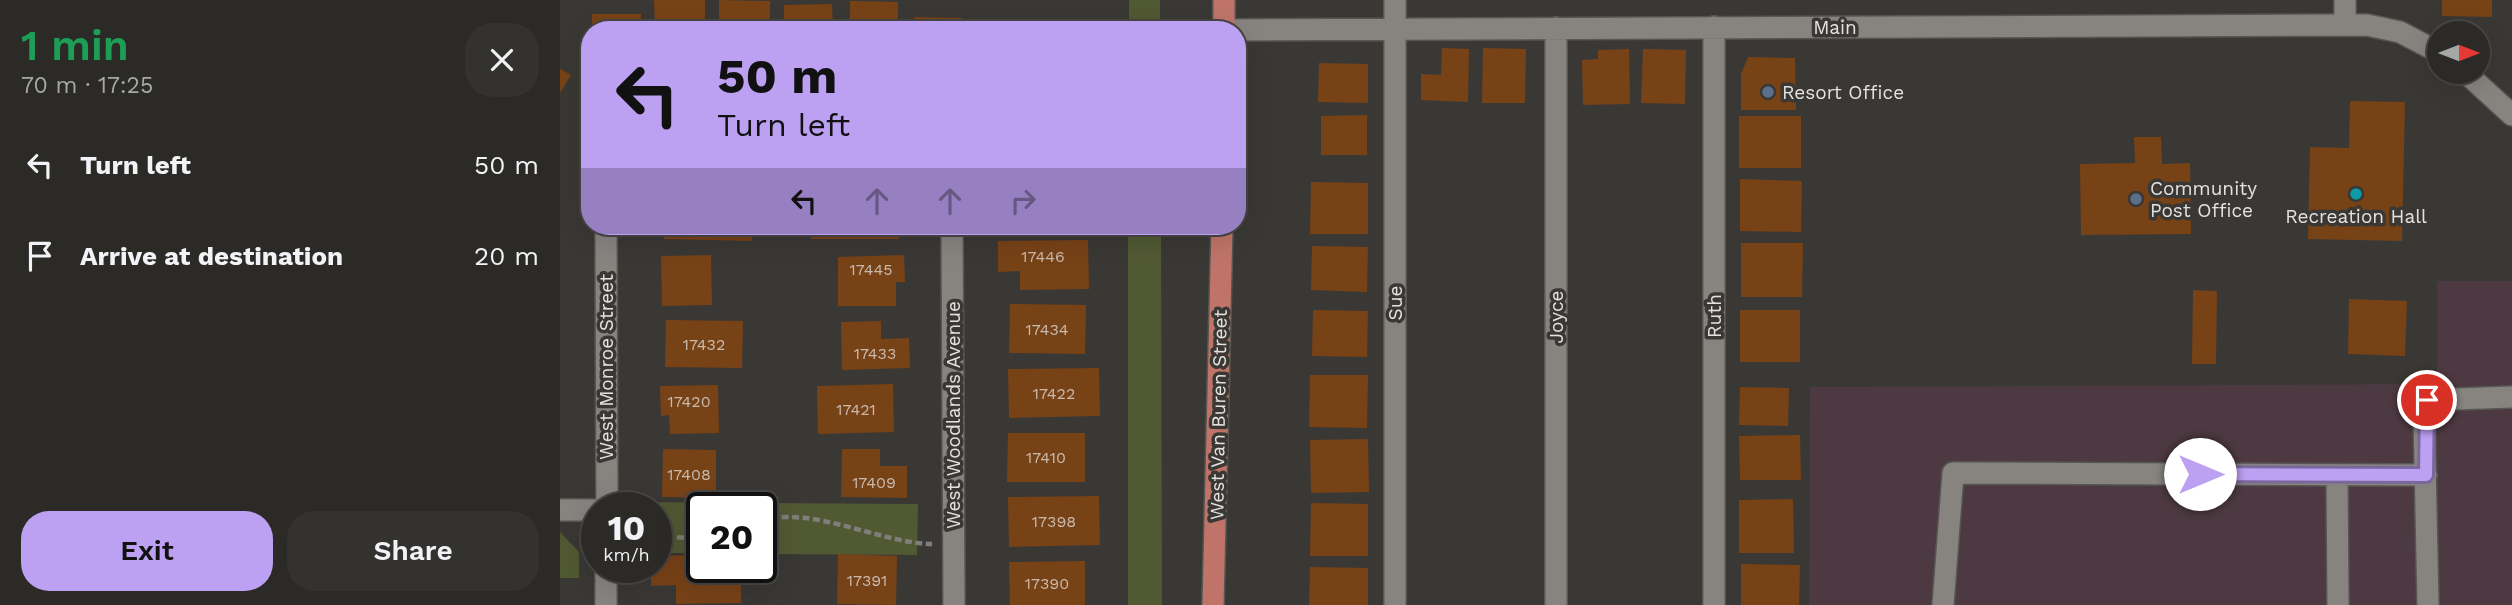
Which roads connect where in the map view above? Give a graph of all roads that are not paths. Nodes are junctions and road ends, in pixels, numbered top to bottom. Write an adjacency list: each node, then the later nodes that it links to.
1 (1224, 0): 4 (main road)
2 (1395, 0): 8 (street, Sue)
3 (2345, 0): 5 (street)
4 (1224, 21)
5 (2345, 25): 6 (street, Main); 10 (street, Main)
6 (1714, 27): 7 (street, Main); 28 (street, Ruth)
7 (1556, 28): 8 (street, Main); 27 (street, Joyce)
8 (1395, 29): 9 (street, Main); 26 (street, Sue)
9 (1246, 30)
10 (2427, 46)
11 (2482, 84): 12 (street)
12 (2508, 103)
13 (606, 235): 19 (street, West Monroe Street)
14 (952, 235): 24 (street, West Woodlands Avenue)
15 (1222, 235): 25 (main road, West Van Buren Street)
16 (2512, 397): 18 (street)
17 (2337, 475): 18 (street); 29 (street); 30 (street)
18 (2426, 475): 31 (street)
19 (607, 492)
20 (560, 510): 21 (street)
21 (581, 510)
22 (606, 583): 23 (street)
23 (606, 605)
24 (954, 605)
25 (1213, 605)
26 (1395, 605)
27 (1556, 605)
28 (1714, 605)
29 (1943, 605)
30 (2338, 605)
31 (2428, 605)

